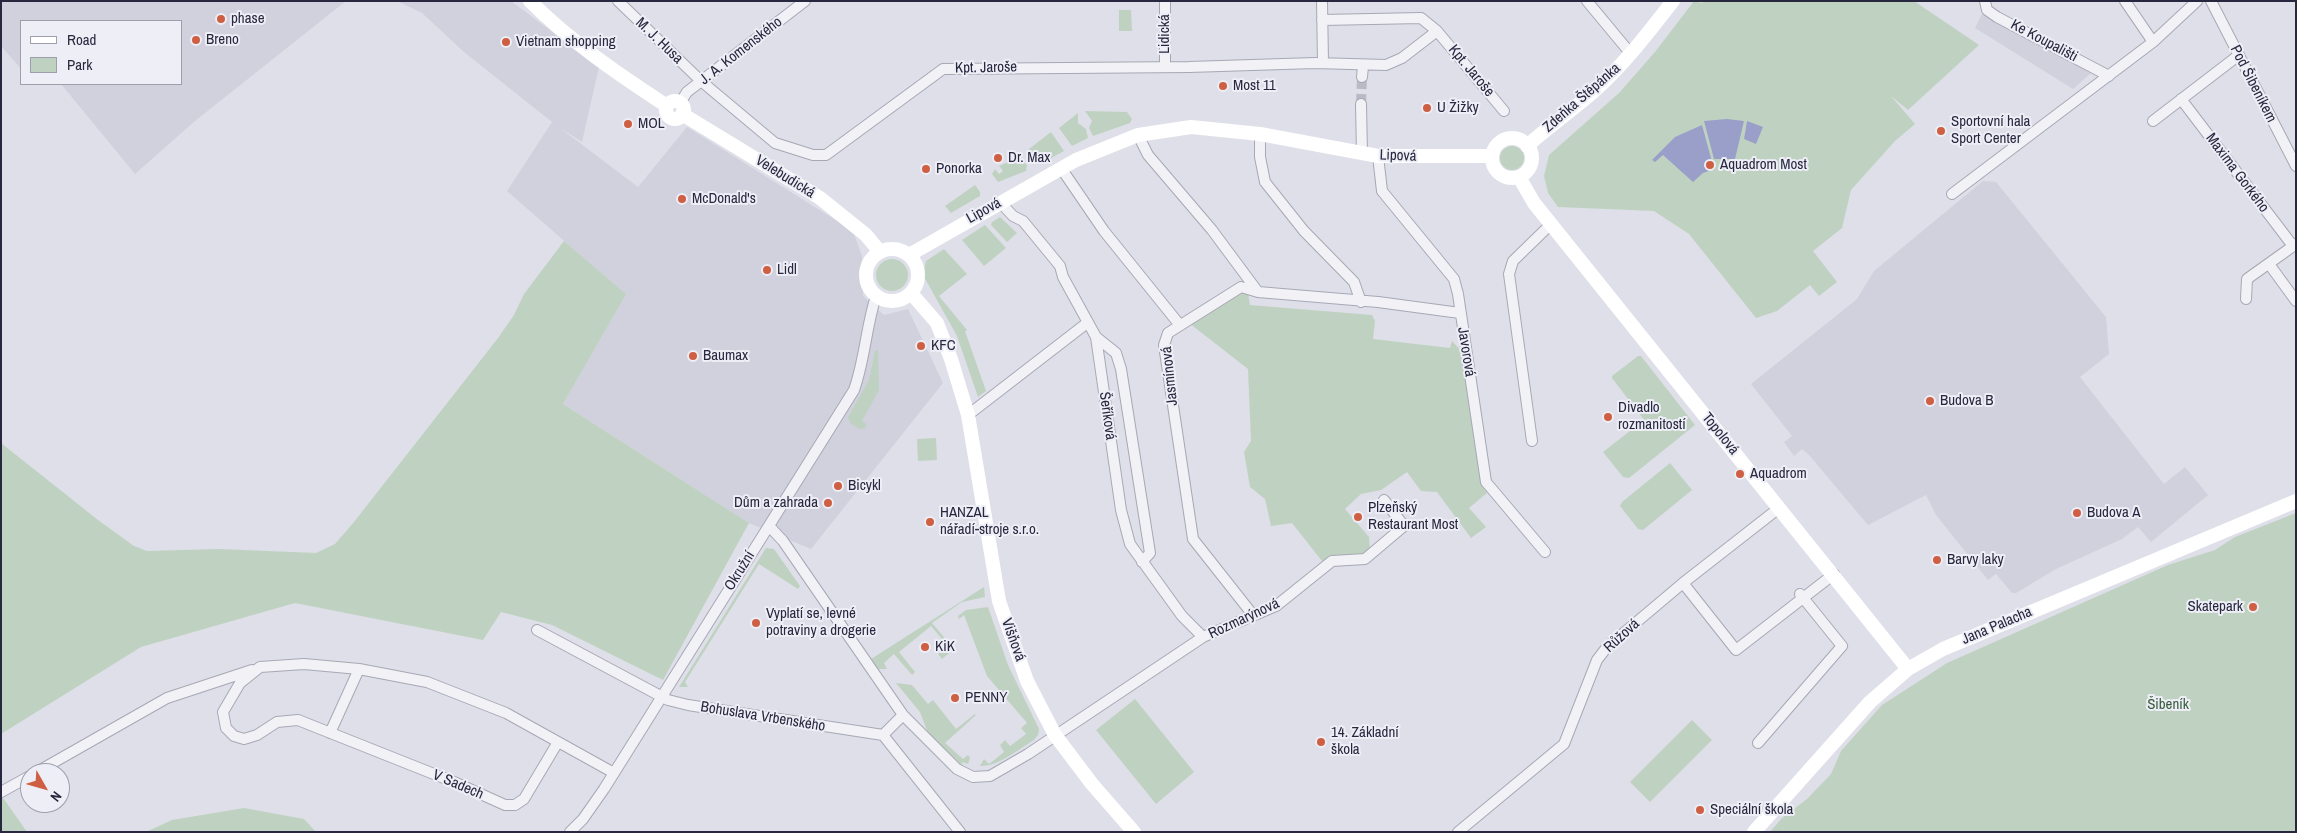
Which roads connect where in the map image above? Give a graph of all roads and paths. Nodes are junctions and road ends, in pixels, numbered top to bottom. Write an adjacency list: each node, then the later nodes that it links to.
1 (530, 1): 25 (street, Velebudická)
2 (618, 1): 22 (street, M. J. Husa)
3 (805, 1): 22 (street, J. A. Komenského)
4 (1165, 1): 19 (street, Lidická)
5 (1322, 1): 12 (street)
6 (1587, 1): 15 (street)
7 (1673, 1): 15 (street, Zdeňka Štěpánka)
8 (1985, 1): 20 (street, Ke Koupališti)
9 (2125, 1): 14 (street)
10 (2197, 1): 14 (street)
11 (2211, 1): 16 (street, Pod Šibeníkem)
12 (1322, 20): 13 (street, Kpt. Jaroše); 17 (street)
13 (1438, 31): 18 (street, Kpt. Jaroše); 26 (street, Kpt. Jaroše)
14 (2153, 42): 20 (street)
15 (1630, 54): 30 (street, Zdeňka Štěpánka)
16 (2239, 55): 23 (street); 34 (street, Pod Šibeníkem)
17 (1323, 63): 18 (street, Kpt. Jaroše); 19 (street, Kpt. Jaroše)
18 (1363, 66): 21 (street)
19 (1165, 67): 22 (street, Kpt. Jaroše)
20 (2109, 76): 37 (street)
21 (1362, 77)
22 (701, 81): 25 (street, J. A. Komenského)
23 (2181, 99): 27 (street); 40 (street, Maxima Gorkého)
24 (1361, 104): 31 (street)
25 (676, 107): 41 (street, Velebudická)
26 (1504, 111)
27 (2153, 121)
28 (1260, 134): 29 (street, Lipová); 31 (street, Lipová); 49 (street)
29 (1138, 135): 35 (street, Lipová); 44 (street)
30 (1527, 146): 33 (street); 36 (street)
31 (1362, 154): 32 (street, Lipová)
32 (1378, 156): 33 (street, Lipová); 50 (street, Javorová)
33 (1492, 156): 36 (street)
34 (2296, 166)
35 (1061, 168): 38 (street, Lipová); 52 (street)
36 (1519, 177): 39 (street, Topolová)
37 (1952, 194)
38 (1000, 202): 42 (street, Lipová); 51 (street, Šeříková)
39 (1551, 224): 55 (street); 58 (street, Topolová)
40 (2294, 245): 43 (street, Maxima Gorkého)
41 (880, 252): 42 (street); 46 (street)
42 (909, 255): 45 (street)
43 (2269, 264): 47 (street, Maxima Gorkého); 48 (street)
44 (1258, 292): 49 (street, Jasmínová); 52 (street, Jasmínová)
45 (911, 293): 46 (street); 54 (street, Višňová)
46 (876, 296): 59 (street, Okružní)
47 (2246, 299)
48 (2296, 301)
49 (1361, 302): 50 (street, Jasmínová)
50 (1460, 313): 60 (street, Javorová)
51 (1088, 323): 53 (street, Šeříková); 54 (street)
52 (1179, 324): 65 (street, Jasmínová)
53 (1096, 337): 61 (street, Šeříková); 61 (street)
54 (968, 416): 75 (street, Višňová)
55 (1532, 441)
56 (1384, 500): 65 (street, Rozmarýnová)
57 (2296, 501): 70 (street, Jana Palacha)
58 (1779, 508): 62 (street, Topolová); 63 (street, Růžová)
59 (769, 526): 71 (street, Okružní); 72 (street, Rozmarýnová)
60 (1545, 552)
61 (1142, 562): 67 (street, Šeříková)
62 (1834, 574): 64 (street); 70 (street, Topolová)
63 (1683, 583): 64 (street); 85 (street, Růžová)
64 (1802, 596): 77 (street)
65 (1253, 615): 67 (street, Rozmarýnová)
66 (537, 630): 71 (street, Bohuslava Vrbenského)
67 (1203, 637): 75 (street, Rozmarýnová)
68 (260, 668): 69 (street); 73 (street, V Sadech); 78 (street)
69 (359, 669): 73 (street); 76 (street)
70 (1908, 669): 86 (street, Jana Palacha)
71 (662, 696): 74 (street, Bohuslava Vrbenského); 79 (street, Okružní)
72 (903, 716): 74 (street); 75 (street, Rozmarýnová)
73 (330, 733): 76 (street, V Sadech)
74 (883, 735): 83 (street)
75 (1055, 735): 84 (street, Višňová)
76 (558, 742): 79 (street)
77 (1758, 743)
78 (53, 763)
79 (614, 773): 82 (street, Okružní)
80 (20, 782): 81 (street)
81 (1, 792)
82 (570, 832)
83 (960, 832)
84 (1134, 832)
85 (1458, 832)
86 (1754, 832)

